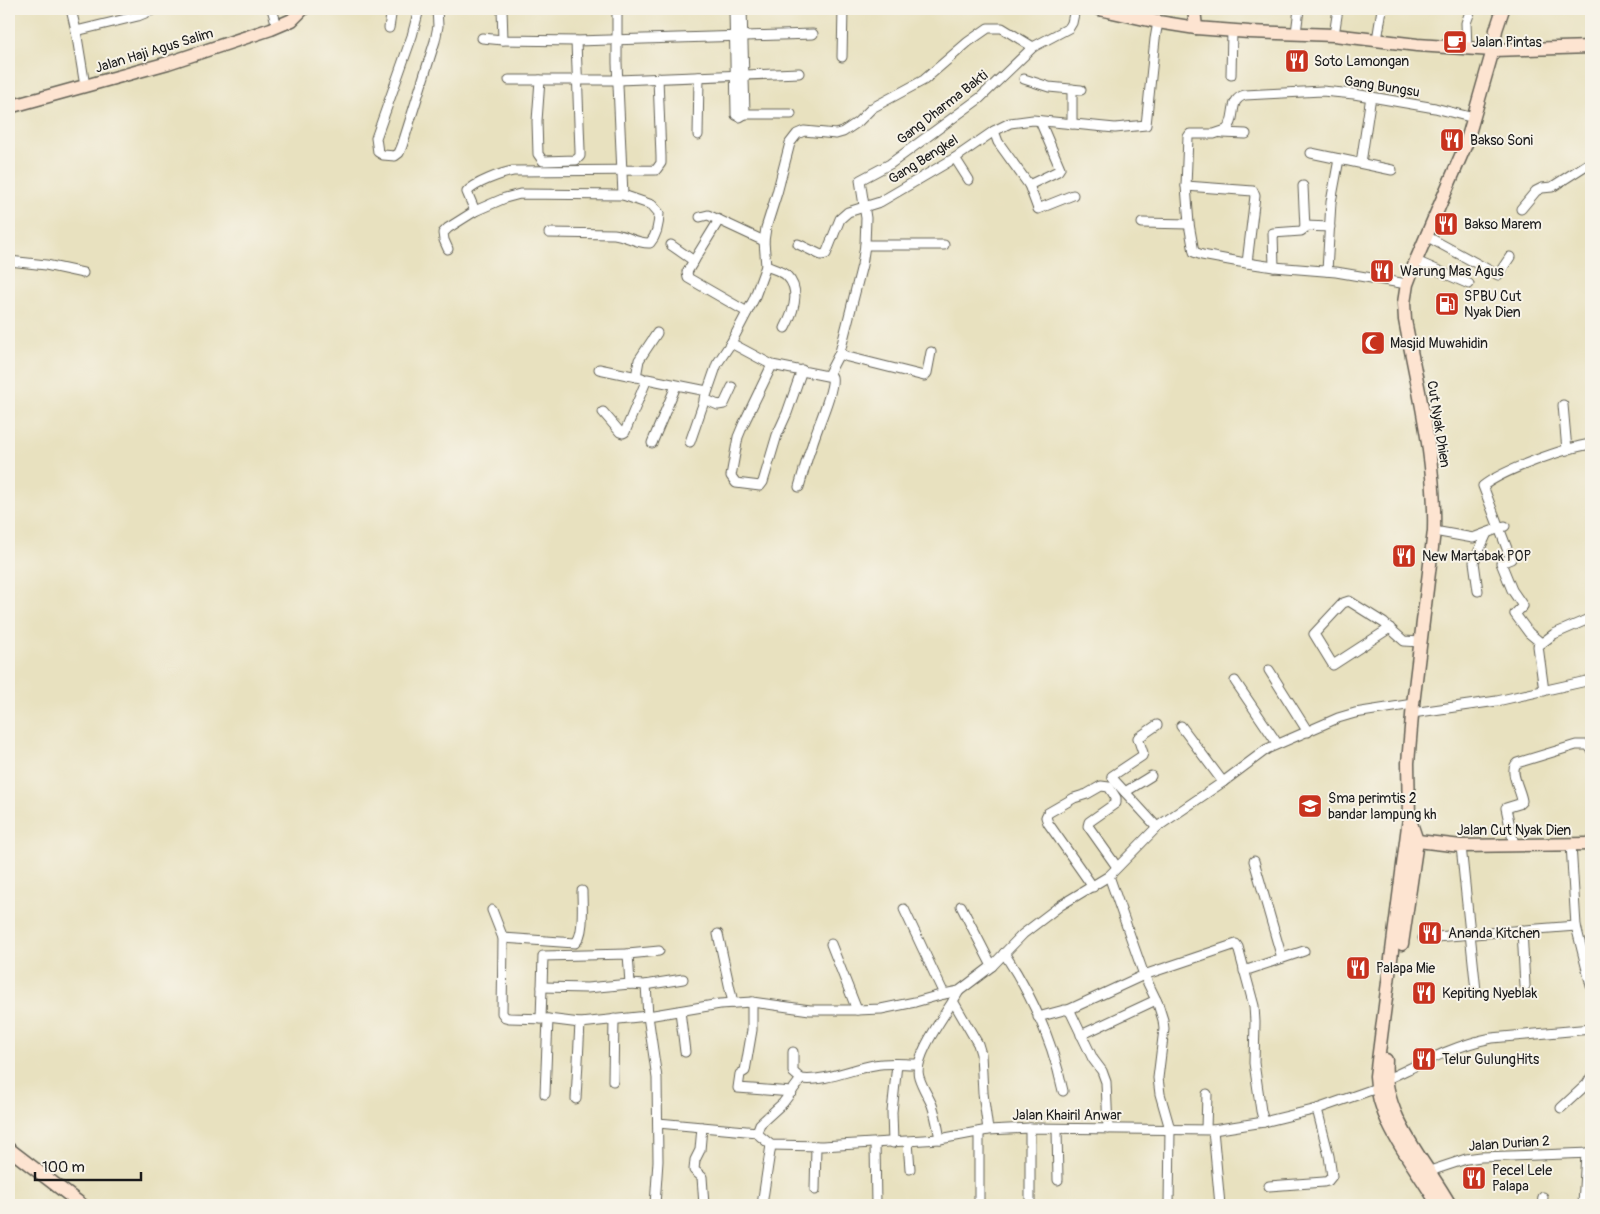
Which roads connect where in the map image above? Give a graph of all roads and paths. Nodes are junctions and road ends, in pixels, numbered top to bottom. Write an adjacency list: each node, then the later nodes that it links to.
1 (71, 9): 26 (street)
2 (156, 9): 21 (street)
3 (272, 9): 23 (street)
4 (303, 9): 23 (main road, Jalan Haji Agus Salim)
5 (392, 9): 24 (street)
6 (418, 9): 7 (street)
7 (437, 9)
8 (502, 9): 34 (street)
9 (618, 9): 33 (street)
10 (734, 9): 31 (street)
11 (742, 9): 31 (street)
12 (843, 9): 41 (street)
13 (1075, 9): 37 (street, Gang Dharma Bakti)
14 (1100, 9): 22 (main road)
15 (1194, 9): 25 (main road)
16 (1299, 9): 28 (street)
17 (1338, 9): 30 (street)
18 (1382, 9): 36 (street)
19 (1471, 9): 39 (street)
20 (1503, 9): 40 (main road, Cut Nyak Dhien)
21 (137, 12): 26 (street)
22 (1158, 22): 25 (main road); 58 (street, Gang Bengkel)
23 (277, 26): 52 (main road, Jalan Haji Agus Salim)
24 (388, 28)
25 (1196, 28): 27 (main road)
26 (76, 31): 52 (street)
27 (1232, 31): 28 (main road); 44 (street)
28 (1296, 33): 30 (main road)
29 (813, 34): 31 (street)
30 (1334, 35): 36 (main road)
31 (739, 36): 33 (street); 43 (street)
32 (482, 38): 34 (street)
33 (617, 39): 35 (street); 51 (street)
34 (503, 40): 35 (street)
35 (576, 40): 50 (street)
36 (1377, 40): 39 (main road)
37 (1033, 47): 76 (street, Gang Dharma Bakti); 87 (street)
38 (1591, 47): 40 (main road)
39 (1467, 49): 40 (main road)
40 (1492, 50): 56 (main road, Cut Nyak Dhien)
41 (842, 57)
42 (799, 73): 43 (street)
43 (740, 75): 45 (street); 55 (street)
44 (1231, 75)
45 (699, 77): 46 (street); 62 (street)
46 (658, 78): 51 (street); 69 (street)
47 (1024, 79): 58 (street)
48 (509, 80): 49 (street)
49 (540, 80): 50 (street); 50 (street)
50 (578, 80): 51 (street)
51 (618, 80): 69 (street)
52 (85, 86): 54 (main road, Jalan Haji Agus Salim)
53 (1371, 96): 56 (street, Gang Bungsu); 60 (street, Gang Bungsu); 67 (street)
54 (10, 103)
55 (791, 114)
56 (1474, 118): 86 (main road, Cut Nyak Dhien)
57 (1040, 121): 58 (street, Gang Bengkel); 59 (street, Gang Bengkel); 71 (street)
58 (1072, 124)
59 (994, 131): 64 (street, Gang Bengkel); 71 (street)
60 (1219, 133): 61 (street); 72 (street)
61 (1246, 134)
62 (698, 135)
63 (1311, 152): 65 (street)
64 (955, 158): 70 (street); 76 (street, Gang Bengkel)
65 (1339, 159): 67 (street); 84 (street)
66 (1591, 162): 77 (street)
67 (1361, 163): 68 (street)
68 (1392, 170)
69 (622, 171): 74 (street); 78 (street)
70 (969, 180)
71 (1029, 185): 75 (street)
72 (1186, 186): 82 (street); 97 (street)
73 (1303, 186): 83 (street)
74 (623, 195): 78 (street); 85 (street)
75 (1073, 195)
76 (866, 208): 88 (street, Gang Bengkel); 90 (street)
77 (1520, 209)
78 (475, 210): 92 (street)
79 (700, 217): 80 (street)
80 (719, 220): 87 (street); 96 (street)
81 (1142, 223): 82 (street)
82 (1189, 224): 97 (street)
83 (1305, 226): 84 (street); 99 (street)
84 (1330, 227): 100 (street)
85 (549, 233)
86 (1426, 236): 93 (street); 94 (main road, Cut Nyak Dhien)
87 (764, 241): 98 (street)
88 (798, 244)
89 (671, 245): 96 (street)
90 (865, 245): 91 (street); 108 (street)
91 (944, 245)
92 (448, 249)
93 (1510, 257)
94 (1416, 260): 102 (main road, Cut Nyak Dhien); 103 (street)
95 (9, 261): 101 (street)
96 (694, 261): 104 (street)
97 (1247, 263): 99 (street)
98 (766, 266): 104 (street); 105 (street)
99 (1274, 267): 100 (street)
100 (1327, 271): 102 (street)
101 (84, 274)
102 (1407, 284): 127 (main road, Cut Nyak Dhien)
103 (1469, 284)
104 (747, 312): 107 (street)
105 (785, 328)
106 (657, 333): 114 (street)
107 (731, 343): 110 (street); 118 (street)
108 (840, 352): 109 (street); 113 (street)
109 (931, 352)
110 (772, 365): 112 (street); 112 (street)
111 (599, 369): 114 (street)
112 (802, 370): 113 (street)
113 (828, 375): 125 (street)
114 (636, 376): 115 (street)
115 (647, 379): 116 (street); 120 (street)
116 (676, 386): 118 (street); 122 (street)
117 (732, 388): 118 (street)
118 (705, 395): 121 (street)
119 (1563, 405): 124 (street)
120 (603, 412)
121 (690, 442)
122 (652, 443)
123 (1591, 444): 124 (street)
124 (1567, 450): 126 (street)
125 (799, 487)
126 (1503, 527): 128 (street); 133 (street)
127 (1434, 530): 128 (street); 132 (main road, Cut Nyak Dhien)
128 (1487, 533): 129 (street)
129 (1478, 591)
130 (1591, 618): 133 (street)
131 (1390, 628): 131 (street); 132 (street)
132 (1421, 642): 138 (main road, Cut Nyak Dhien)
133 (1542, 642): 137 (street)
134 (1269, 670): 141 (street)
135 (1591, 680): 137 (street)
136 (1235, 681): 142 (street)
137 (1544, 691): 138 (street)
138 (1413, 708): 141 (street); 148 (main road, Cut Nyak Dhien)
139 (1157, 725): 146 (street)
140 (1181, 726): 145 (street)
141 (1308, 732): 142 (street)
142 (1277, 743): 145 (street)
143 (1591, 749): 151 (street)
144 (1151, 776): 146 (street)
145 (1223, 782): 147 (street)
146 (1124, 792): 147 (street)
147 (1157, 827): 154 (street)
148 (1412, 840): 152 (main road, Jalan Cut Nyak Dien); 207 (main road, Cut Nyak Dhien)
149 (1571, 844): 150 (main road, Jalan Cut Nyak Dien); 151 (main road, Jalan Cut Nyak Dien); 161 (street)
150 (1591, 844)
151 (1514, 845): 152 (main road, Jalan Cut Nyak Dien)
152 (1461, 846): 164 (street)
153 (1254, 861): 172 (street)
154 (1117, 868): 155 (street); 156 (street)
155 (1109, 876): 156 (street); 176 (street)
156 (1093, 887): 170 (street)
157 (582, 891): 165 (street)
158 (961, 906): 174 (street)
159 (904, 909): 185 (street)
160 (492, 910): 165 (street)
161 (1576, 926): 162 (street); 173 (street)
162 (1522, 930): 164 (street); 180 (street)
163 (718, 934): 189 (street)
164 (1470, 935): 166 (street); 184 (street)
165 (504, 938): 195 (street)
166 (1423, 938)
167 (832, 944): 190 (street)
168 (659, 951): 171 (street)
169 (1304, 951): 172 (street)
170 (1004, 953): 174 (street); 194 (street)
171 (628, 954): 178 (street); 182 (street)
172 (1282, 958): 175 (street)
173 (1588, 962): 181 (street)
174 (992, 966): 183 (street)
175 (1244, 971): 176 (street); 217 (street)
176 (1144, 975): 186 (street); 191 (street)
177 (683, 979): 179 (street)
178 (630, 984): 179 (street); 182 (street)
179 (646, 985): 193 (street)
180 (1525, 986)
181 (1591, 986)
182 (542, 987): 195 (street)
183 (959, 991): 185 (street); 187 (street)
184 (1476, 991)
185 (944, 994): 190 (street)
186 (1156, 1000): 199 (street); 223 (street)
187 (954, 1001): 203 (street); 224 (street)
188 (752, 1002): 189 (street); 190 (street); 210 (street)
189 (733, 1003): 192 (street)
190 (858, 1010)
191 (1068, 1010): 194 (street); 199 (street)
192 (680, 1011): 193 (street); 200 (street)
193 (648, 1016): 196 (street); 218 (street)
194 (1038, 1017): 209 (street)
195 (544, 1019): 197 (street); 211 (street)
196 (614, 1019): 197 (street); 206 (street)
197 (580, 1023): 213 (street)
198 (1591, 1029): 207 (street, Jalan Khairil Anwar)
199 (1081, 1035): 222 (street)
200 (685, 1052)
201 (793, 1052): 205 (street)
202 (897, 1064): 203 (street); 205 (street); 230 (street)
203 (918, 1064): 228 (street)
204 (1591, 1077): 208 (street)
205 (801, 1079): 210 (street)
206 (614, 1081)
207 (1381, 1084): 215 (street, Jalan Khairil Anwar); 216 (main road, Cut Nyak Dhien)
208 (1587, 1089): 214 (street)
209 (1063, 1091)
210 (792, 1092): 226 (street)
211 (546, 1094)
212 (1207, 1094): 225 (street)
213 (576, 1100)
214 (1561, 1108)
215 (1317, 1109): 217 (street, Jalan Khairil Anwar); 239 (street)
216 (1393, 1119): 237 (main road); 241 (main road)
217 (1264, 1122): 225 (street, Jalan Khairil Anwar)
218 (658, 1123): 219 (street); 243 (street)
219 (702, 1127): 226 (street); 244 (street)
220 (1030, 1128): 221 (street, Jalan Khairil Anwar); 224 (street, Jalan Khairil Anwar); 248 (street)
221 (1057, 1128): 222 (street, Jalan Khairil Anwar); 238 (street)
222 (1108, 1129): 223 (street, Jalan Khairil Anwar)
223 (1170, 1129): 225 (street, Jalan Khairil Anwar); 249 (street)
224 (988, 1130): 227 (street, Jalan Khairil Anwar)
225 (1210, 1130): 250 (street)
226 (757, 1132): 232 (street)
227 (979, 1132): 228 (street, Jalan Khairil Anwar); 247 (street)
228 (940, 1139): 229 (street, Jalan Khairil Anwar)
229 (908, 1142): 230 (street, Jalan Khairil Anwar); 236 (street)
230 (893, 1143): 231 (street, Jalan Khairil Anwar)
231 (875, 1144): 233 (street, Jalan Khairil Anwar); 246 (street)
232 (771, 1145): 233 (street, Jalan Khairil Anwar); 245 (street)
233 (816, 1146): 240 (street)
234 (9, 1149): 242 (main road)
235 (1589, 1153): 237 (street, Jalan Durian 2); 252 (street)
236 (910, 1169)
237 (1430, 1171): 241 (main road)
238 (1058, 1180)
239 (1269, 1186)
240 (815, 1190)
241 (1438, 1198): 251 (main road)
242 (82, 1205)
243 (655, 1205)
244 (704, 1205)
245 (762, 1205)
246 (876, 1205)
247 (979, 1205)
248 (1030, 1205)
249 (1169, 1205)
250 (1220, 1205)
251 (1450, 1205)
252 (1584, 1205)

